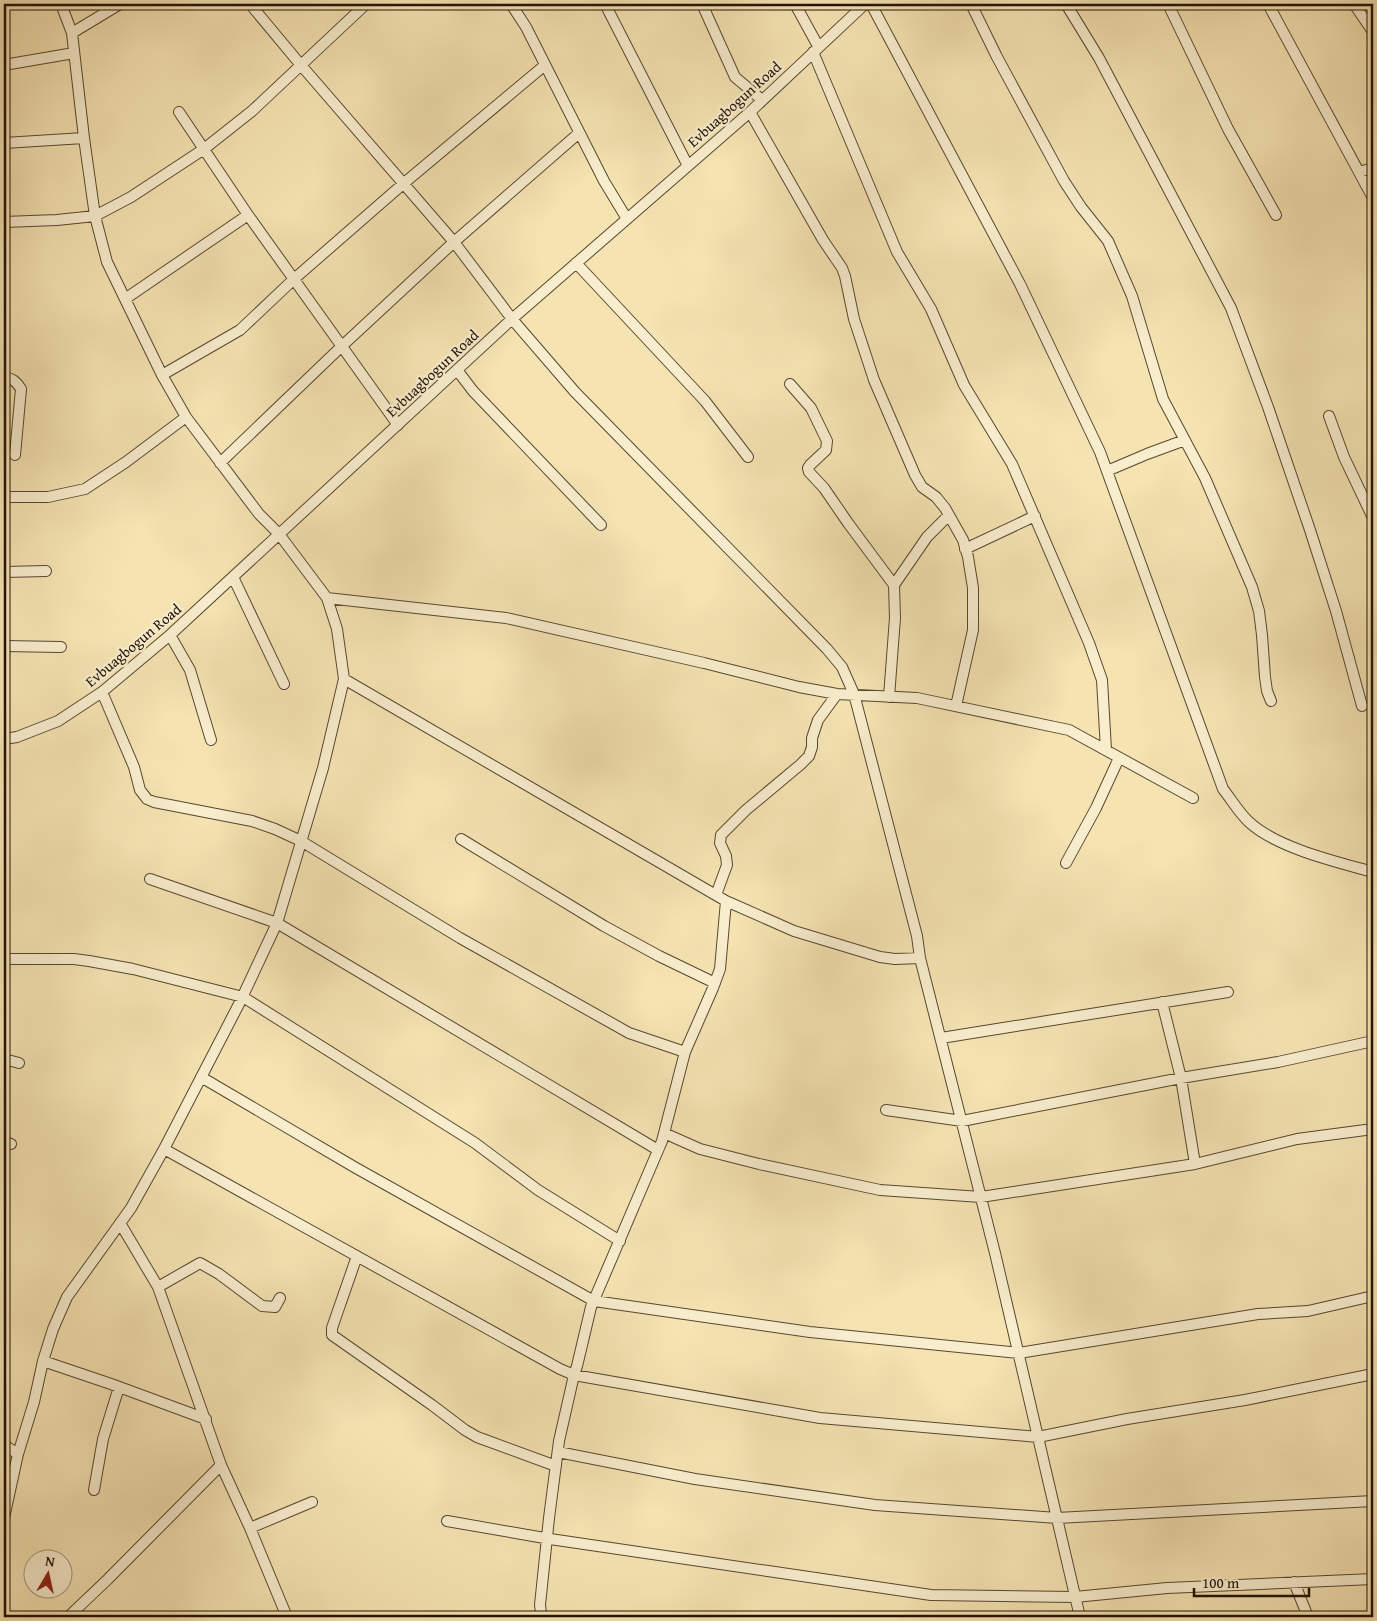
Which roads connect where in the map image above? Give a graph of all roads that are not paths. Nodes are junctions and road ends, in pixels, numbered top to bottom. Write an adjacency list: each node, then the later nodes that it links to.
1 (61, 4): 17 (street)
2 (120, 4): 17 (street)
3 (250, 4): 21 (street)
4 (366, 4): 21 (street)
5 (511, 4): 22 (street)
6 (605, 4): 30 (street)
7 (702, 4): 23 (street)
8 (795, 4): 18 (street)
9 (865, 4): 18 (street, Evbuagbogun Road)
10 (871, 4): 57 (street)
11 (970, 4): 53 (street)
12 (1066, 4): 81 (street)
13 (1168, 4): 37 (street)
14 (1268, 4): 32 (street)
15 (1354, 4): 16 (street)
16 (1373, 32)
17 (72, 33): 19 (street)
18 (816, 49): 23 (street, Evbuagbogun Road); 60 (street)
19 (74, 53): 20 (street); 27 (street)
20 (4, 64)
21 (300, 64): 29 (street); 33 (street)
22 (545, 65): 26 (street); 33 (street)
23 (762, 100): 25 (street, Evbuagbogun Road)
24 (179, 112): 29 (street)
25 (750, 112): 30 (street, Evbuagbogun Road); 59 (street)
26 (579, 133): 38 (street); 40 (street)
27 (84, 138): 28 (street); 36 (street)
28 (4, 143)
29 (204, 149): 35 (street); 36 (street)
30 (688, 166): 38 (street, Evbuagbogun Road)
31 (1373, 168): 32 (street)
32 (1359, 172): 34 (street)
33 (403, 184): 40 (street); 42 (street)
34 (1373, 198)
35 (248, 215): 42 (street); 43 (street)
36 (95, 216): 39 (street); 43 (street)
37 (1276, 216)
38 (628, 219): 41 (street, Evbuagbogun Road)
39 (4, 222)
40 (454, 242): 44 (street); 45 (street)
41 (576, 263): 44 (street, Evbuagbogun Road); 55 (street)
42 (294, 279): 45 (street); 47 (street)
43 (125, 299): 47 (street)
44 (512, 319): 46 (street, Evbuagbogun Road); 77 (street)
45 (342, 346): 52 (street); 56 (street)
46 (457, 370): 52 (street, Evbuagbogun Road); 62 (street)
47 (162, 375): 51 (street)
48 (4, 377): 54 (street)
49 (790, 384): 68 (street)
50 (1329, 416): 61 (street)
51 (186, 417): 56 (street); 58 (street)
52 (398, 425): 63 (street, Evbuagbogun Road)
53 (1185, 440): 57 (street); 79 (street)
54 (15, 454)
55 (748, 458)
56 (220, 463): 63 (street)
57 (1107, 471): 90 (street)
58 (4, 497)
59 (949, 515): 64 (street); 68 (street)
60 (1035, 516): 64 (street); 84 (street)
61 (1373, 518)
62 (601, 525)
63 (279, 534): 67 (street, Evbuagbogun Road); 69 (street)
64 (965, 549): 80 (street)
65 (46, 571): 66 (street)
66 (4, 572)
67 (233, 577): 70 (street, Evbuagbogun Road); 74 (street)
68 (894, 585): 78 (street)
69 (327, 598): 73 (street); 76 (street)
70 (170, 635): 75 (street, Evbuagbogun Road); 83 (street)
71 (4, 646): 72 (street)
72 (61, 647)
73 (344, 679): 88 (street); 92 (street)
74 (284, 684)
75 (102, 692): 82 (street, Evbuagbogun Road); 88 (street)
76 (837, 694): 77 (street); 92 (street)
77 (854, 694): 78 (street); 96 (street)
78 (889, 697): 80 (street)
79 (1271, 701)
80 (956, 706): 84 (street)
81 (1362, 706)
82 (4, 739)
83 (211, 740)
84 (1106, 750): 85 (street)
85 (1119, 758): 86 (street); 89 (street)
86 (1193, 798)
87 (461, 839): 97 (street)
88 (301, 841): 94 (street); 103 (street)
89 (1066, 863)
90 (1373, 872)
91 (150, 880): 94 (street)
92 (716, 895): 93 (street)
93 (726, 901): 96 (street); 97 (street)
94 (277, 923): 99 (street); 113 (street)
95 (4, 958): 99 (street)
96 (920, 958): 101 (street)
97 (715, 983): 103 (street)
98 (1228, 992): 100 (street)
99 (243, 998): 106 (street); 117 (street)
100 (1162, 1002): 101 (street); 107 (street)
101 (941, 1038): 109 (street)
102 (1373, 1041): 107 (street)
103 (685, 1052): 111 (street)
104 (4, 1059): 105 (street)
105 (19, 1063)
106 (201, 1077): 112 (street); 122 (street)
107 (1181, 1078): 109 (street); 114 (street)
108 (886, 1110): 109 (street)
109 (962, 1121): 115 (street)
110 (1373, 1130): 114 (street)
111 (664, 1133): 113 (street); 115 (street)
112 (164, 1149): 116 (street); 118 (street)
113 (658, 1150): 117 (street)
114 (1194, 1164): 115 (street)
115 (981, 1197): 123 (street)
116 (120, 1222): 119 (street); 124 (street)
117 (620, 1241): 122 (street)
118 (357, 1256): 126 (street); 134 (street)
119 (158, 1287): 121 (street); 128 (street)
120 (1373, 1296): 123 (street)
121 (280, 1298)
122 (594, 1301): 123 (street); 126 (street)
123 (1018, 1353): 129 (street)
124 (42, 1361): 127 (street); 132 (street)
125 (1373, 1374): 129 (street)
126 (574, 1375): 129 (street); 131 (street)
127 (119, 1387): 128 (street); 135 (street)
128 (206, 1420): 133 (street)
129 (1038, 1437): 139 (street)
130 (4, 1445): 132 (street)
131 (558, 1452): 134 (street); 139 (street)
132 (18, 1454): 138 (street)
133 (221, 1465): 141 (street); 146 (street)
134 (556, 1466): 142 (street)
135 (94, 1490)
136 (1373, 1501): 139 (street)
137 (312, 1502): 141 (street)
138 (4, 1518)
139 (1057, 1518): 145 (street)
140 (447, 1521): 142 (street)
141 (250, 1528): 147 (street)
142 (547, 1539): 145 (street); 148 (street)
143 (1373, 1579): 144 (street)
144 (1294, 1582): 145 (street); 150 (street)
145 (1075, 1597): 149 (street)
146 (68, 1617)
147 (288, 1617)
148 (543, 1617)
149 (1080, 1617)
150 (1308, 1617)

